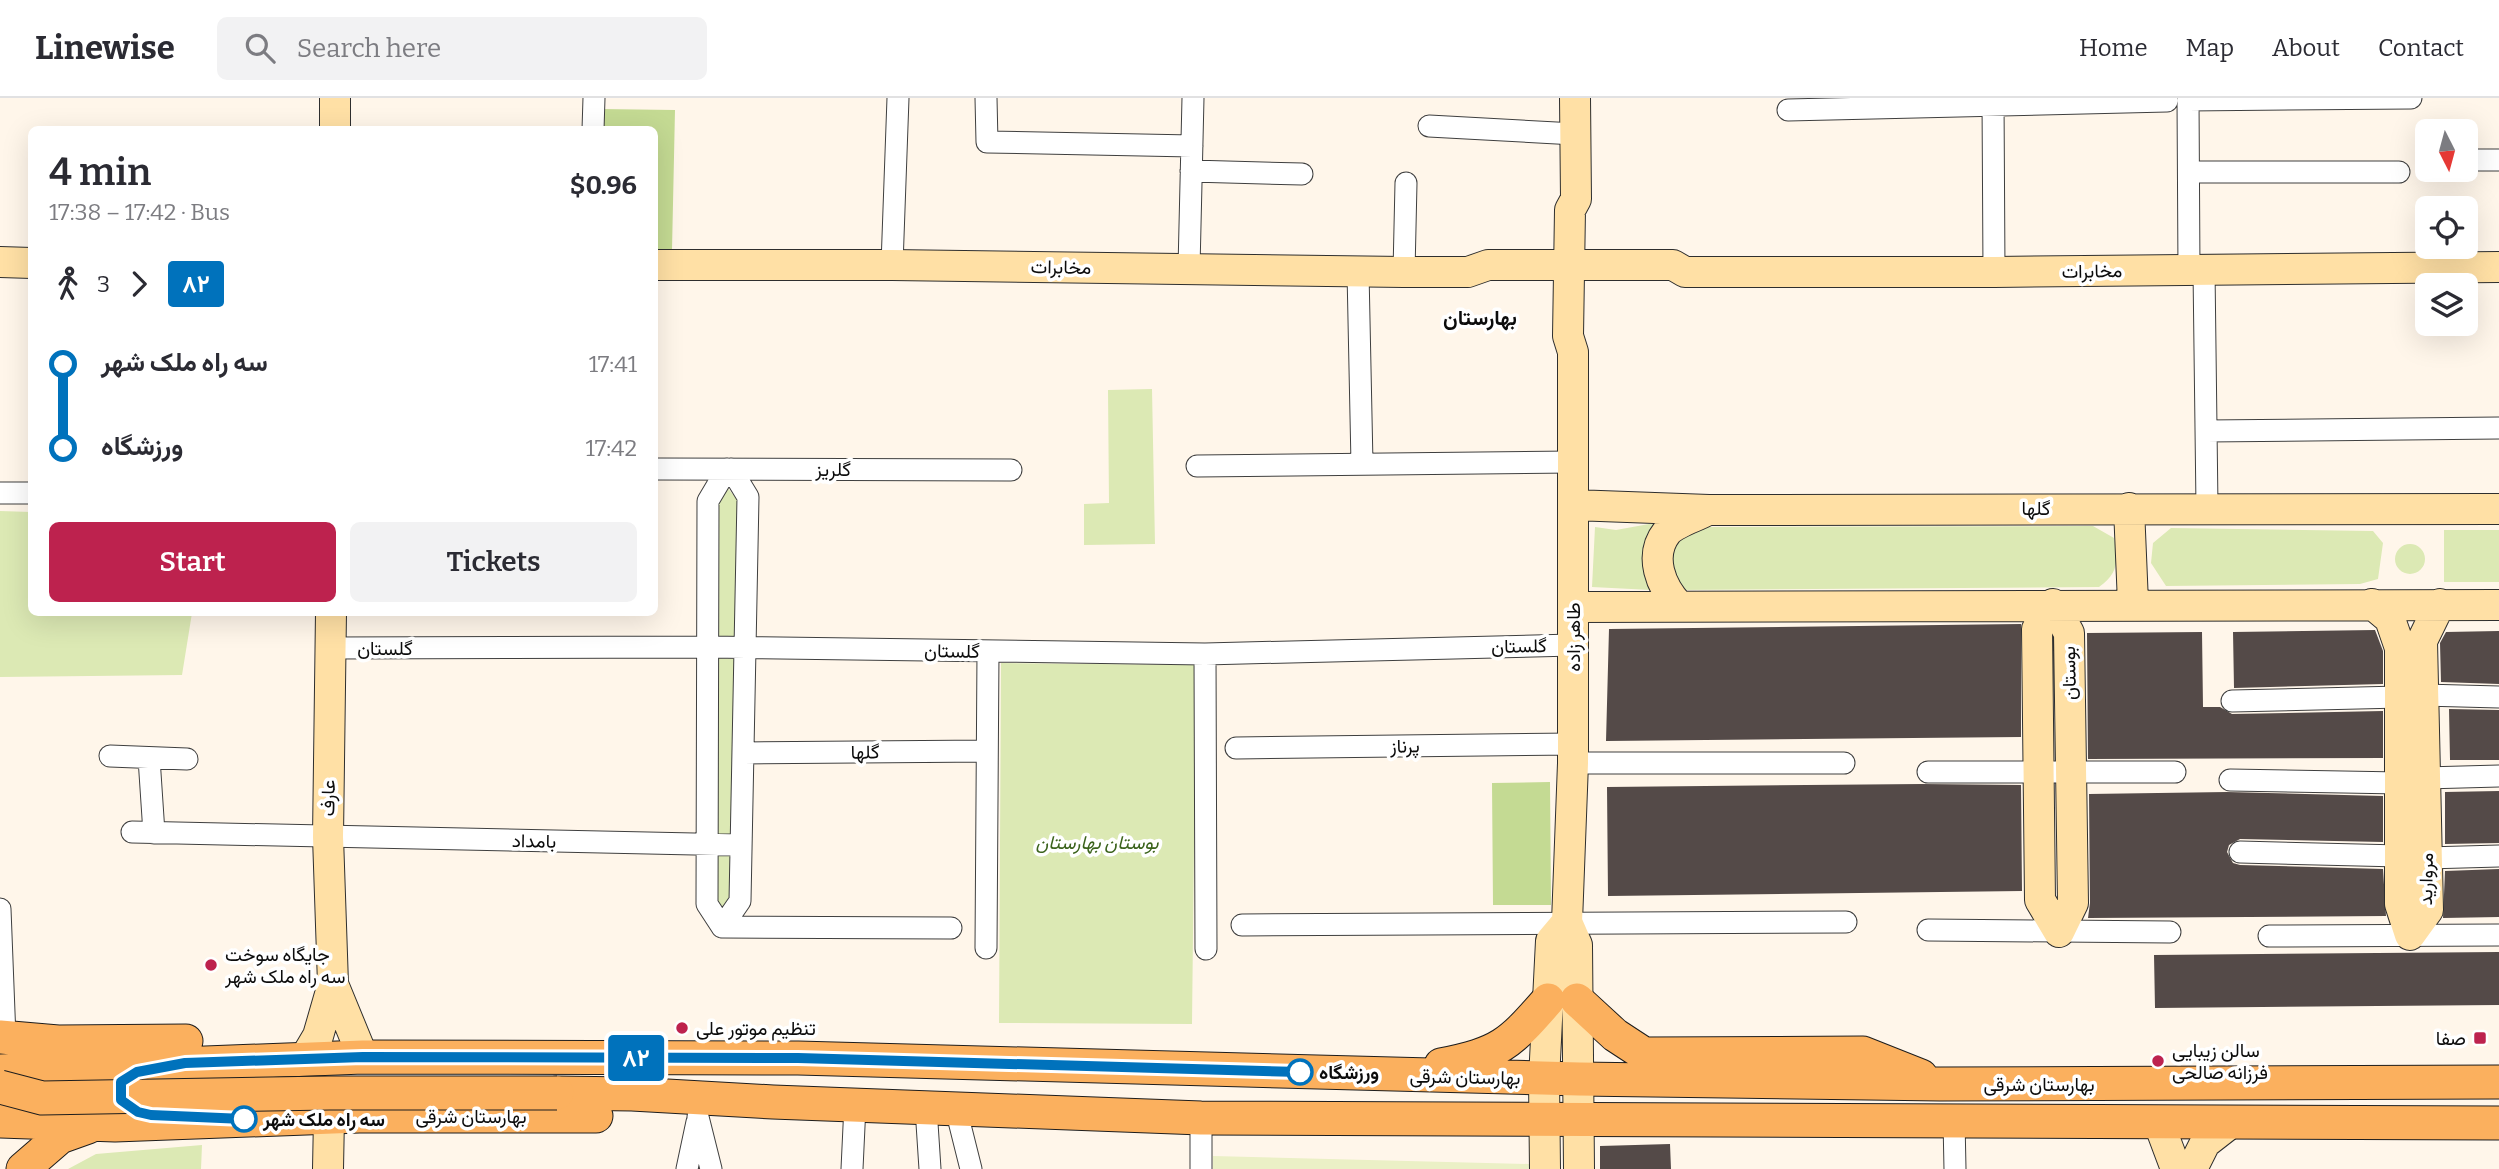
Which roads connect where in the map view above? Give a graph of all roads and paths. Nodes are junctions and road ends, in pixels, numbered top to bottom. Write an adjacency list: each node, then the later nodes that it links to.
1 (335, 98): 11 (street)
2 (594, 98): 12 (street)
3 (898, 98): 26 (street)
4 (986, 98): 15 (street)
5 (1193, 98): 15 (street)
6 (1575, 98): 14 (street, طاهر زاده)
7 (2411, 98): 8 (street)
8 (2181, 100): 9 (street); 19 (street)
9 (1993, 102): 10 (street); 33 (street)
10 (1788, 110)
11 (335, 126)
12 (593, 126)
13 (1429, 126): 14 (street)
14 (1575, 134): 32 (street, طاهر زاده)
15 (1192, 146): 18 (street)
16 (2478, 160): 17 (street)
17 (2499, 160)
18 (1191, 171): 21 (street); 28 (street)
19 (2189, 172): 20 (street); 29 (street)
20 (2399, 172)
21 (1301, 174)
22 (1406, 183): 31 (street)
23 (0, 262): 24 (street)
24 (28, 263)
25 (658, 265): 26 (street, مخابرات)
26 (892, 265): 28 (street, مخابرات)
27 (2499, 267): 29 (street, مخابرات)
28 (1189, 268): 30 (street, مخابرات)
29 (2197, 270): 33 (street, مخابرات); 35 (street)
30 (1358, 272): 31 (street, مخابرات); 37 (street)
31 (1404, 272): 32 (street, مخابرات)
32 (1577, 272): 33 (street, مخابرات); 36 (street, طاهر زاده)
33 (1994, 272)
34 (2499, 428): 35 (street)
35 (2206, 431): 46 (street)
36 (1572, 462): 37 (street); 44 (street, طاهر زاده)
37 (1362, 464): 38 (street)
38 (1197, 466)
39 (658, 469): 40 (street, گلریز)
40 (729, 469): 41 (street, گلریز); 58 (street); 60 (street)
41 (1012, 470)
42 (0, 493): 43 (street)
43 (28, 493)
44 (1573, 505): 48 (street, گلها); 55 (street, طاهر زاده)
45 (2129, 508): 46 (street, گلها); 48 (street, گلها); 50 (street)
46 (2207, 508): 47 (street, گلها)
47 (2499, 509)
48 (1709, 510): 54 (street)
49 (2053, 604): 50 (street); 54 (street); 74 (street, بوستان); 75 (street, بوستان)
50 (2133, 604): 51 (street)
51 (2372, 604): 52 (street); 63 (street, مروارید)
52 (2440, 604): 53 (street); 63 (street, مروارید)
53 (2499, 605)
54 (1679, 606): 55 (street)
55 (1574, 607): 57 (street, طاهر زاده)
56 (331, 616): 59 (street, عارف)
57 (1573, 645): 62 (street, گلستان); 69 (street, طاهر زاده)
58 (709, 647): 59 (street, گلستان); 60 (street, گلستان); 84 (street)
59 (331, 648): 83 (street, عارف)
60 (748, 648): 61 (street, گلستان); 68 (street)
61 (988, 652): 62 (street, گلستان); 67 (street)
62 (1205, 653): 104 (street)
63 (2412, 696): 64 (street); 65 (street); 80 (street, مروارید)
64 (2499, 697)
65 (2232, 701)
66 (1236, 748): 69 (street, پرناز)
67 (987, 751): 68 (street, گلها); 103 (street)
68 (744, 753): 85 (street)
69 (1573, 754): 73 (street, پرناز); 92 (street, طاهر زاده)
70 (110, 756): 71 (street)
71 (149, 758): 72 (street); 82 (street)
72 (187, 760)
73 (1843, 763)
74 (2071, 770): 75 (street); 77 (street); 89 (street, بوستان)
75 (2039, 771): 76 (street); 90 (street, بوستان)
76 (1928, 772)
77 (2175, 772)
78 (2499, 776): 80 (street)
79 (2230, 780): 80 (street)
80 (2413, 780): 88 (street, مروارید)
81 (132, 832): 82 (street, بامداد)
82 (154, 833): 83 (street, بامداد)
83 (328, 837): 84 (street, بامداد); 105 (street, عارف)
84 (707, 844): 85 (street, بامداد); 95 (street)
85 (741, 845): 95 (street)
86 (2240, 852): 88 (street)
87 (2499, 856): 88 (street)
88 (2413, 857): 102 (street, مروارید)
89 (2072, 861): 90 (street); 98 (street, بوستان)
90 (2039, 862): 98 (street, بوستان)
91 (0, 909): 107 (street)
92 (1567, 922): 93 (street); 94 (street); 106 (street, طاهر زاده)
93 (1846, 922)
94 (1242, 925)
95 (722, 927): 96 (street)
96 (951, 928)
97 (1928, 930): 98 (street)
98 (2059, 932): 99 (street)
99 (2170, 932)
100 (2499, 935): 102 (street)
101 (2269, 936): 102 (street)
102 (2410, 936)
103 (986, 948)
104 (1206, 949)
105 (333, 984): 108 (street); 109 (street)
106 (1562, 1000): 112 (main road); 113 (street, طاهر زاده); 114 (street, طاهر زاده); 116 (main road)
107 (3, 1037): 109 (main road)
108 (363, 1057): 109 (main road, بهارستان شرقی); 112 (main road, بهارستان شرقی)
109 (292, 1059): 110 (main road, بهارستان شرقی)
110 (185, 1063): 111 (main road, بهارستان شرقی); 126 (main road)
111 (0, 1071)
112 (1395, 1075): 113 (main road, بهارستان شرقی)
113 (1544, 1079): 114 (main road); 124 (street, طاهر زاده)
114 (1579, 1079): 116 (main road, بهارستان شرقی); 125 (street, طاهر زاده)
115 (2499, 1083): 116 (main road, بهارستان شرقی)
116 (1940, 1084)
117 (0, 1087): 118 (main road, بهارستان شرقی, bridge)
118 (773, 1102): 119 (main road, بهارستان شرقی); 122 (main road, بهارستان شرقی)
119 (855, 1105): 120 (main road, بهارستان شرقی); 137 (street)
120 (941, 1109): 123 (main road, بهارستان شرقی); 138 (street); 139 (street)
121 (329, 1117): 122 (main road, بهارستان شرقی); 126 (main road, بهارستان شرقی); 134 (street)
122 (698, 1117): 135 (street); 136 (street)
123 (1201, 1118): 124 (main road, بهارستان شرقی); 140 (street)
124 (1544, 1119): 125 (main road); 141 (street)
125 (1580, 1119): 128 (main road, بهارستان شرقی); 142 (street)
126 (223, 1120): 132 (main road, بهارستان شرقی)
127 (0, 1121): 132 (main road, بهارستان شرقی)
128 (1954, 1121): 129 (main road, بهارستان شرقی); 143 (street)
129 (2158, 1121): 130 (main road, بهارستان شرقی); 144 (street)
130 (2232, 1122): 131 (main road, بهارستان شرقی); 145 (street)
131 (2499, 1123)
132 (115, 1125): 133 (main road)
133 (23, 1169)
134 (328, 1169)
135 (687, 1169)
136 (711, 1169)
137 (852, 1169)
138 (930, 1169)
139 (971, 1169)
140 (1201, 1169)
141 (1545, 1169)
142 (1579, 1169)
143 (1955, 1169)
144 (2176, 1169)
145 (2192, 1169)

